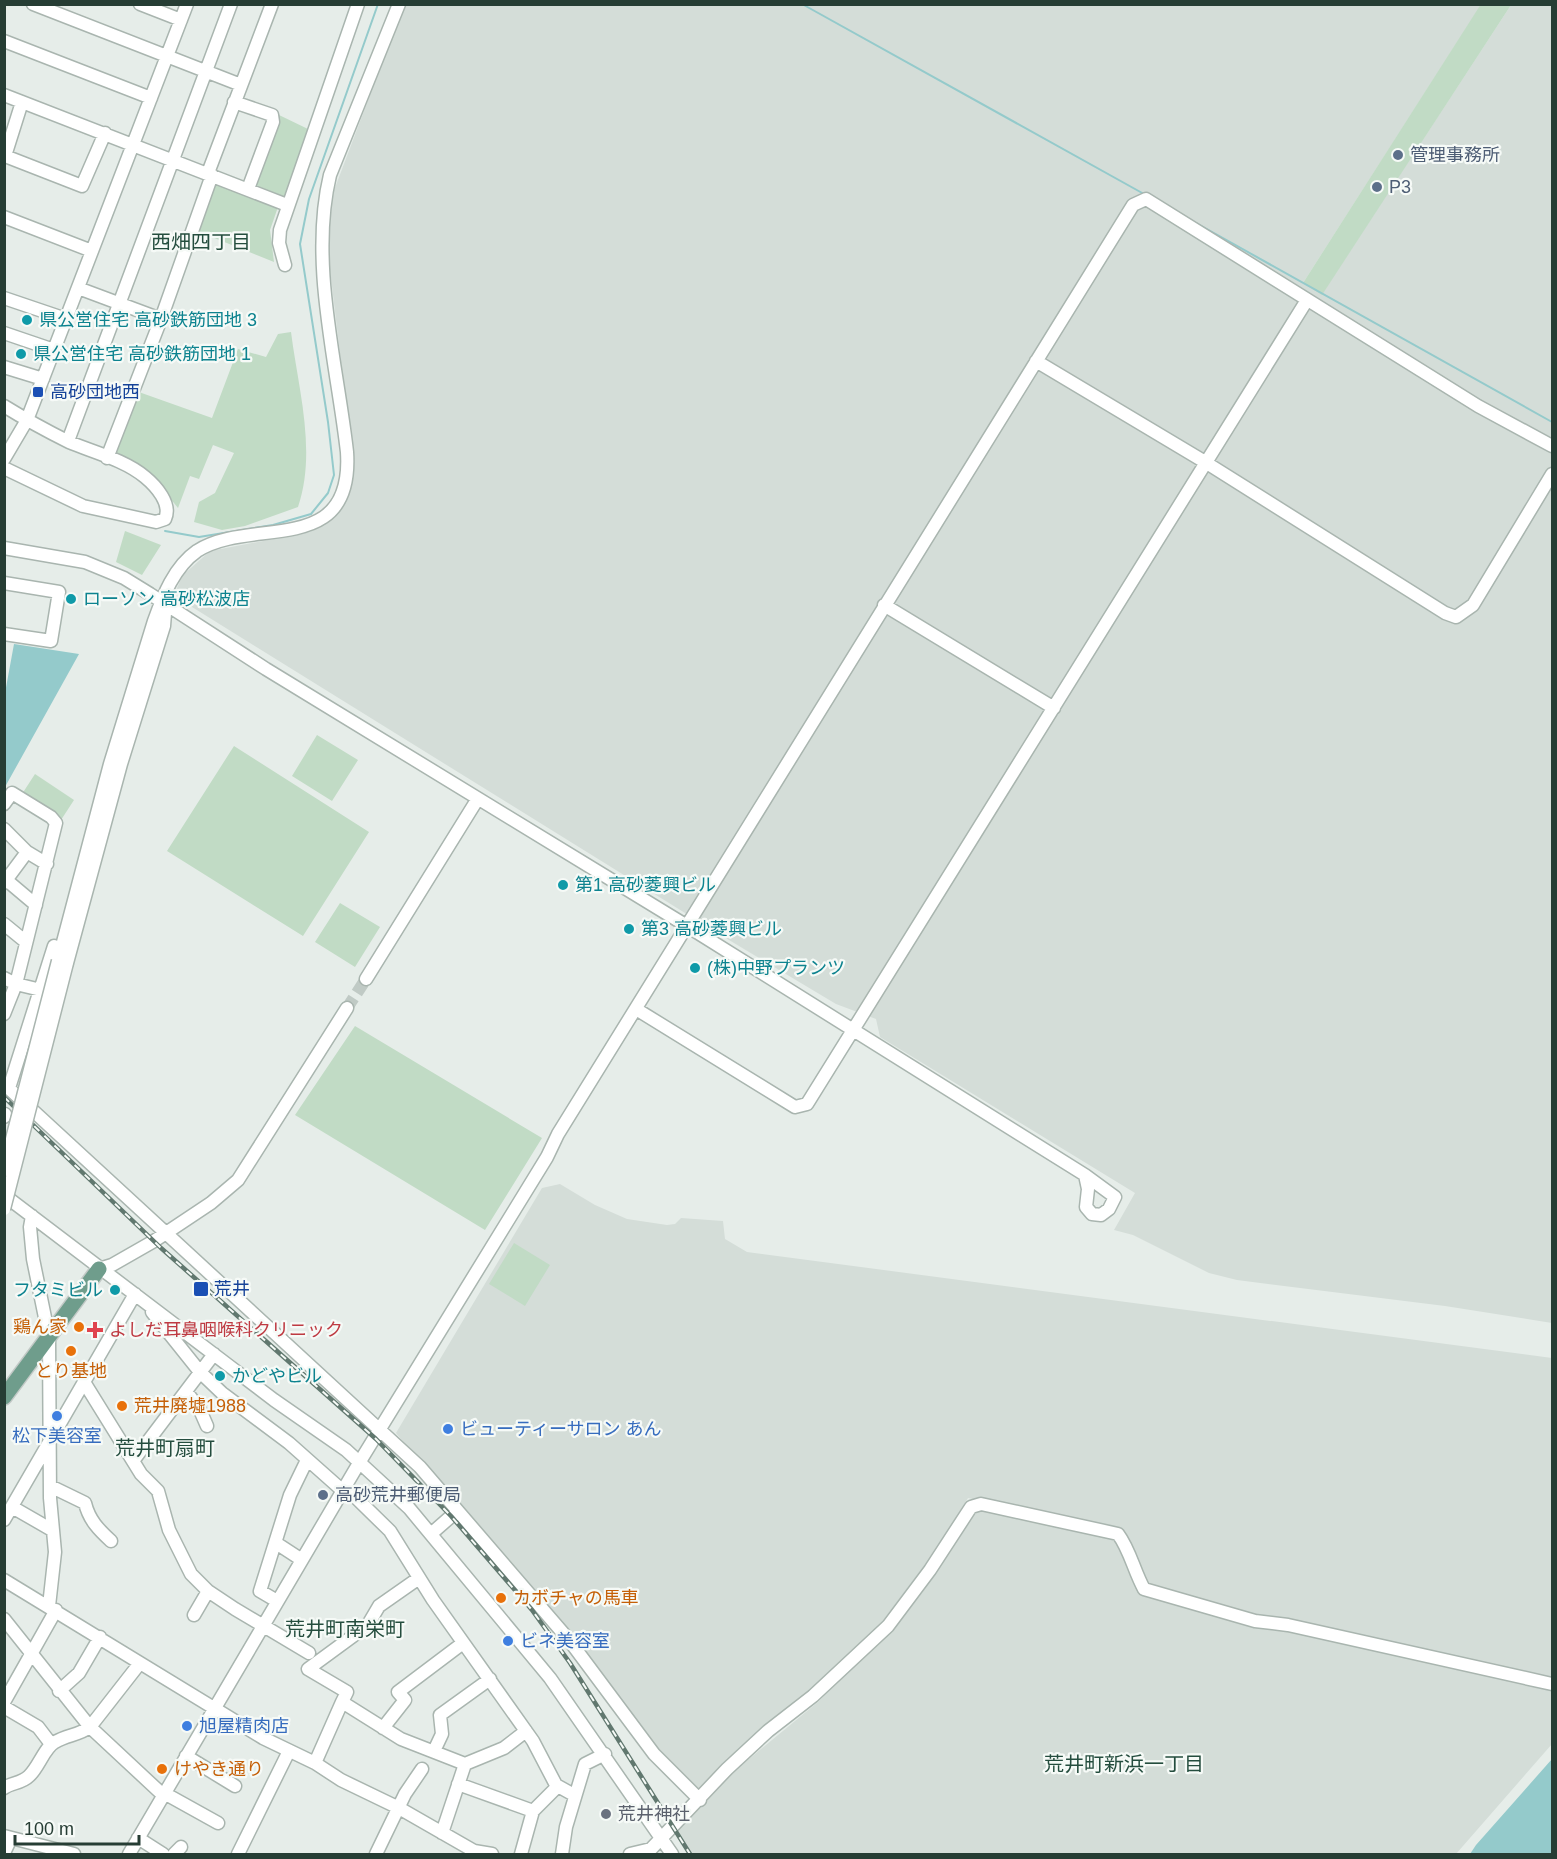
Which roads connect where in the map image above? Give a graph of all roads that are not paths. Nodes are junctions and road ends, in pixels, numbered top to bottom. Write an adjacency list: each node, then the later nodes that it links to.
1 (33, 4): 10 (street)
2 (140, 4): 8 (street)
3 (187, 4): 8 (street)
4 (231, 4): 11 (street)
5 (272, 4): 12 (street)
6 (399, 4): 48 (street)
7 (355, 6): 22 (street)
8 (181, 20): 10 (street)
9 (4, 41): 14 (street)
10 (167, 56): 11 (street); 14 (street)
11 (205, 71): 12 (street); 19 (street)
12 (241, 85): 16 (street)
13 (4, 95): 15 (street)
14 (151, 98): 18 (street)
15 (22, 102): 17 (street); 17 (street)
16 (234, 102): 20 (street); 21 (street)
17 (105, 133): 18 (street)
18 (134, 143): 19 (street); 24 (street)
19 (172, 159): 20 (street); 29 (street)
20 (210, 174): 21 (street); 31 (street)
21 (248, 189): 22 (street)
22 (287, 205): 25 (street)
23 (4, 217): 24 (street)
24 (92, 251): 26 (street)
25 (285, 265)
26 (78, 288): 29 (street); 30 (street)
27 (4, 298): 30 (street)
28 (1307, 300): 34 (street); 40 (street); 43 (street)
29 (121, 304): 31 (street); 39 (street)
30 (66, 319): 33 (street)
31 (161, 319): 41 (street)
32 (4, 333): 33 (street)
33 (54, 350): 36 (street)
34 (1036, 361): 43 (street); 49 (street)
35 (4, 367): 36 (street)
36 (43, 379): 38 (street)
37 (4, 406): 38 (street)
38 (27, 420): 39 (street); 42 (street)
39 (68, 441): 41 (street)
40 (1552, 446)
41 (108, 458): 44 (street)
42 (4, 459)
43 (1205, 462): 45 (street); 51 (street)
44 (4, 468)
45 (1552, 474)
46 (4, 548): 48 (street)
47 (4, 583): 50 (street)
48 (161, 600): 52 (street); 53 (street); 63 (street)
49 (884, 605): 51 (street); 61 (street)
50 (4, 634)
51 (1054, 708): 71 (street)
52 (110, 764): 63 (street); 67 (street)
53 (477, 800): 61 (street); 65 (street)
54 (4, 804): 57 (street)
55 (4, 829): 56 (street)
56 (27, 852): 57 (street); 58 (street)
57 (47, 864): 59 (street)
58 (5, 880): 59 (street)
59 (36, 905): 62 (street)
60 (4, 924): 62 (street)
61 (687, 926): 69 (street); 71 (street)
62 (26, 942): 66 (street)
63 (63, 962): 73 (street, bridge); 76 (street, bridge)
64 (4, 978): 66 (street)
65 (366, 979)
66 (16, 984): 67 (street); 70 (street)
67 (41, 990): 72 (street)
68 (346, 1008): 78 (street)
69 (636, 1009): 71 (street); 88 (street)
70 (4, 1014)
71 (852, 1031): 74 (street)
72 (7, 1086): 78 (street)
73 (4, 1170)
74 (1085, 1175): 74 (street)
75 (4, 1195): 77 (street)
76 (4, 1209)
77 (32, 1216): 79 (street); 81 (street)
78 (166, 1233): 79 (street); 88 (street)
79 (99, 1269): 80 (street); 81 (main road)
80 (140, 1298): 82 (street); 83 (street); 84 (street)
81 (50, 1337): 86 (main road); 89 (street)
82 (214, 1354): 83 (street); 92 (street)
83 (200, 1372): 85 (street); 90 (street)
84 (84, 1382): 89 (street); 91 (street)
85 (186, 1391): 87 (street); 91 (street)
86 (4, 1398)
87 (207, 1426)
88 (381, 1430): 92 (street); 96 (street)
89 (50, 1444): 93 (street); 95 (street)
90 (307, 1460): 94 (street); 101 (street)
91 (133, 1461): 105 (street)
92 (359, 1463): 94 (street); 99 (street)
93 (50, 1486): 98 (street); 100 (street)
94 (344, 1489): 102 (street); 103 (street)
95 (12, 1507): 97 (street); 98 (street)
96 (456, 1512): 99 (street); 140 (street)
97 (4, 1520)
98 (52, 1530): 107 (street)
99 (432, 1533): 129 (street)
100 (111, 1541)
101 (276, 1543): 102 (street); 106 (street)
102 (302, 1560): 106 (street)
103 (419, 1578): 112 (street); 120 (street)
104 (4, 1580): 107 (street)
105 (208, 1591): 108 (street); 110 (street)
106 (277, 1601): 110 (street)
107 (52, 1608): 111 (street); 114 (street)
108 (194, 1616)
109 (4, 1619): 114 (street)
110 (263, 1626): 113 (street); 122 (street)
111 (100, 1637): 115 (street); 118 (street)
112 (463, 1643): 116 (street); 124 (street)
113 (309, 1653)
114 (32, 1656): 118 (street); 119 (street)
115 (140, 1663): 122 (street); 123 (street)
116 (490, 1679): 125 (street); 128 (street)
117 (1552, 1684): 140 (street)
118 (59, 1690): 123 (street)
119 (4, 1702)
120 (342, 1702): 124 (street); 131 (street)
121 (4, 1707): 126 (street)
122 (214, 1708): 127 (street); 130 (street)
123 (90, 1727): 126 (street); 138 (street)
124 (383, 1728): 128 (street)
125 (526, 1731): 132 (street); 136 (street)
126 (51, 1744): 137 (street)
127 (289, 1751): 131 (street); 154 (street)
128 (434, 1751): 132 (street)
129 (605, 1754): 139 (street); 147 (street)
130 (186, 1756): 135 (street); 138 (street)
131 (315, 1762): 141 (street)
132 (465, 1764): 134 (street)
133 (422, 1769): 141 (street)
134 (458, 1784): 142 (street); 144 (street)
135 (235, 1786)
136 (558, 1786): 139 (street); 142 (street)
137 (4, 1788)
138 (164, 1794): 143 (street); 146 (street)
139 (574, 1795): 158 (street)
140 (700, 1800): 147 (street)
141 (399, 1808): 144 (street); 155 (street)
142 (533, 1810): 157 (street)
143 (218, 1823)
144 (442, 1833): 150 (street)
145 (8, 1837): 149 (street); 151 (street)
146 (138, 1838): 152 (street); 153 (street)
147 (662, 1839): 148 (street); 160 (street)
148 (650, 1852): 159 (street)
149 (4, 1853)
150 (474, 1853): 156 (street)
151 (74, 1854)
152 (129, 1854)
153 (163, 1854)
154 (238, 1854)
155 (376, 1854)
156 (492, 1854)
157 (521, 1854)
158 (562, 1854)
159 (630, 1854)
160 (672, 1854)

